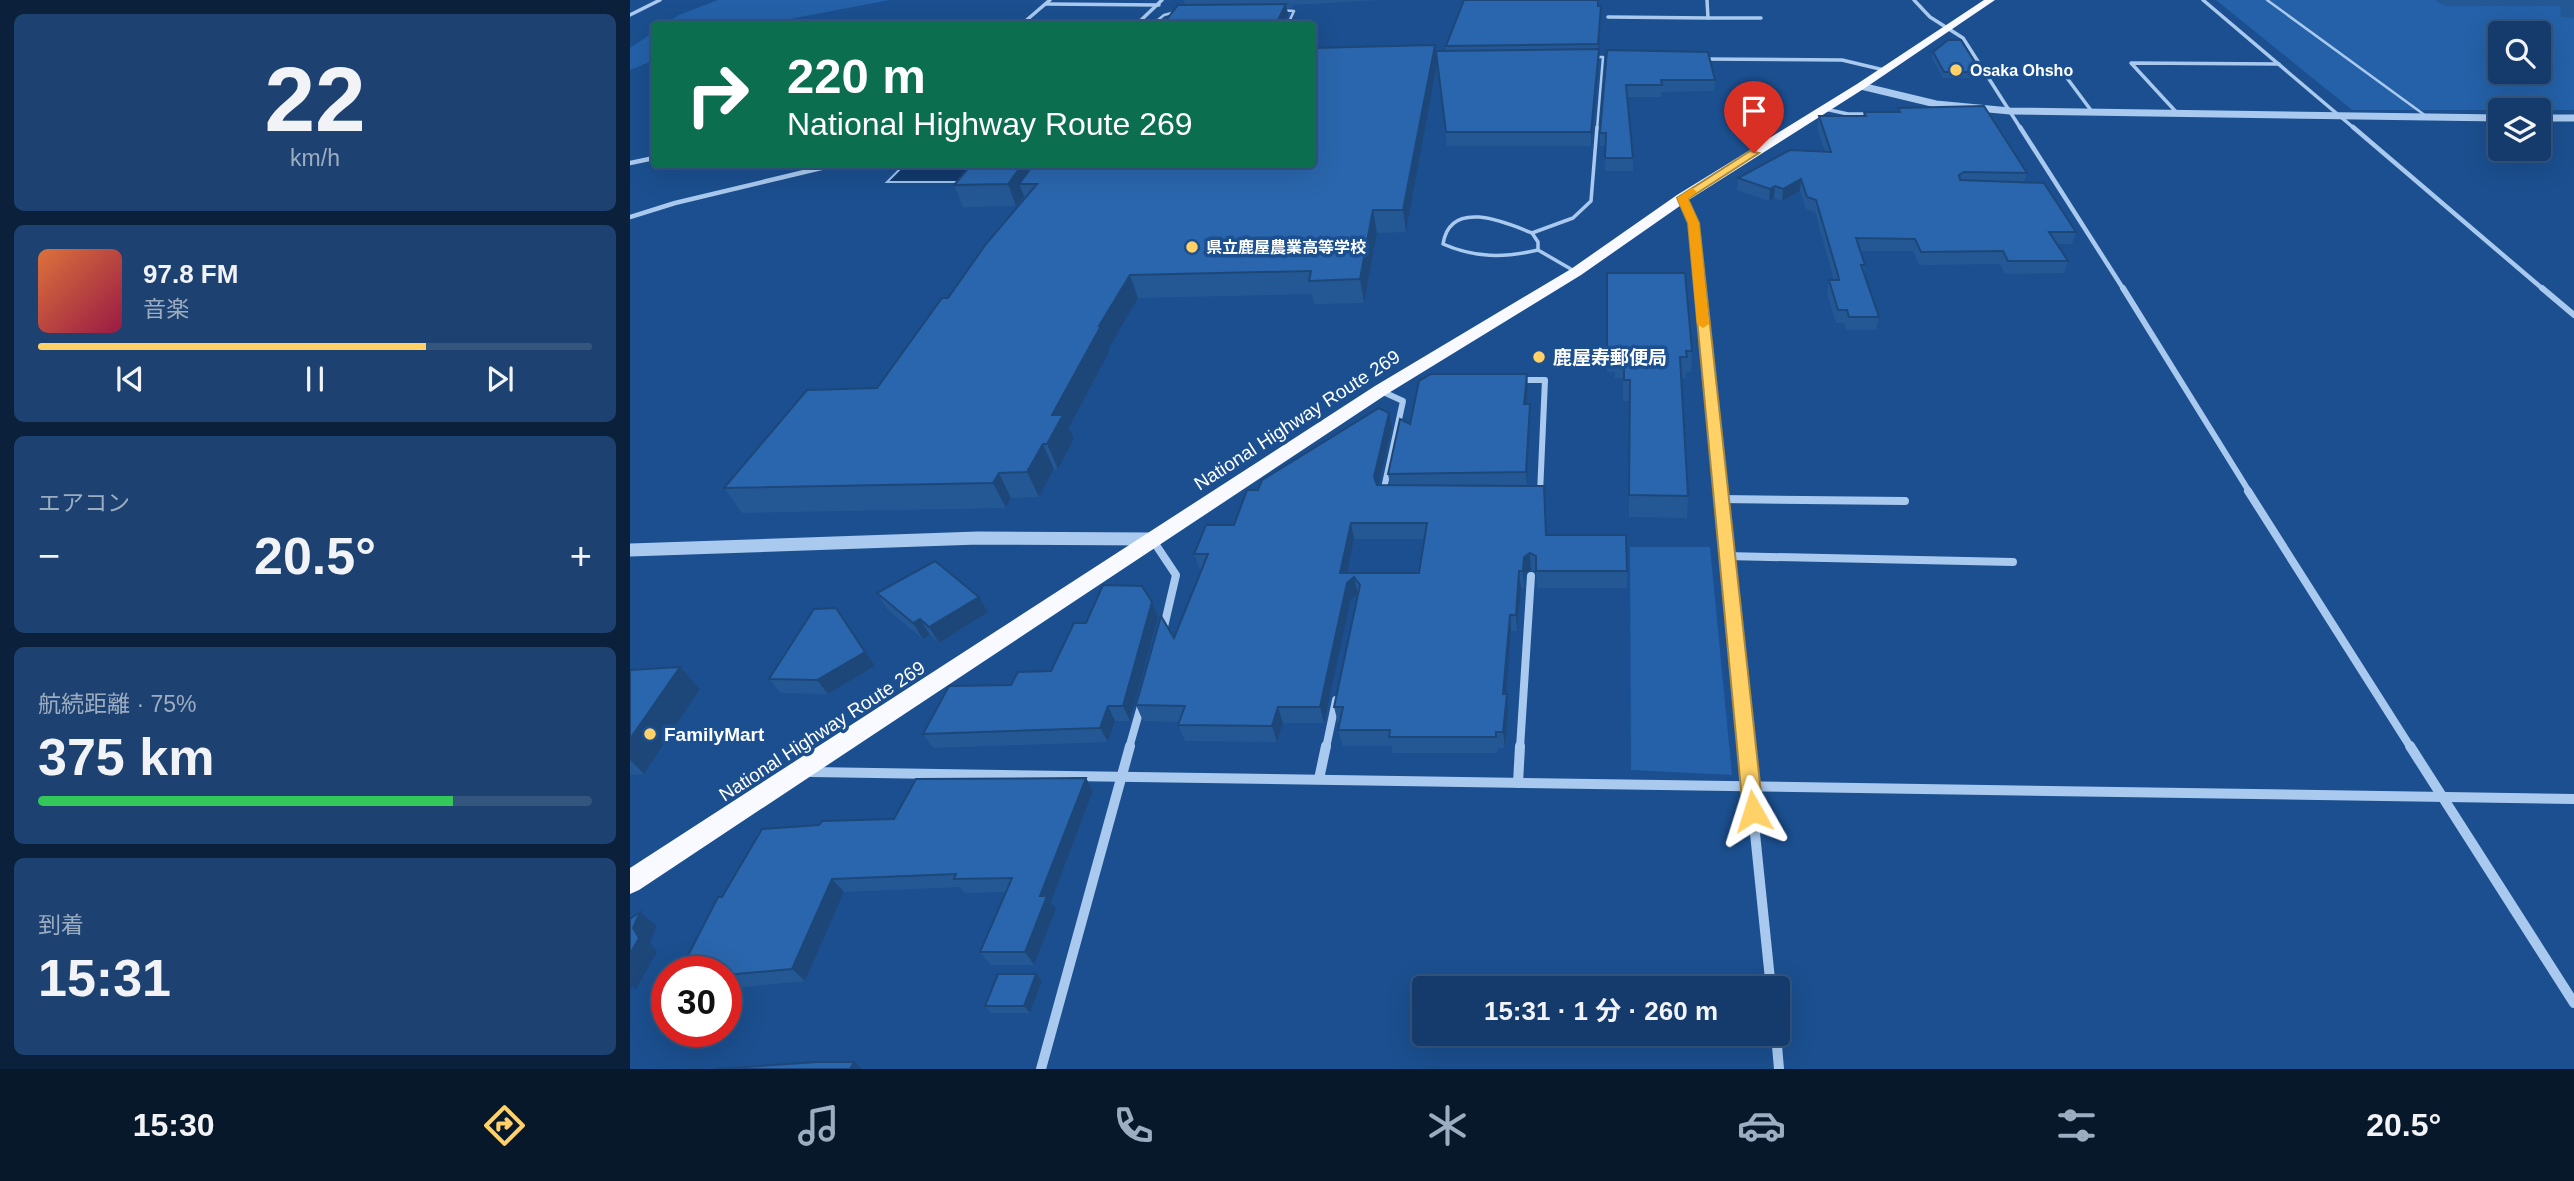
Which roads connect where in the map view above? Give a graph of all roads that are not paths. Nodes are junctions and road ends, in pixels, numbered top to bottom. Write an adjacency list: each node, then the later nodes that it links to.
1 (660, 0): 12 (street)
2 (1162, 0): 9 (street)
3 (1707, 0): 14 (street)
4 (1914, 0): 20 (street)
5 (1990, 0): 20 (highway, National Highway Route 269)
6 (2203, 0): 23 (street)
7 (2267, 0): 35 (lane)
8 (1048, 2): 9 (street); 16 (street)
9 (1159, 5): 17 (street)
10 (1188, 10): 18 (lane)
11 (1275, 10): 19 (lane)
12 (630, 15)
13 (1608, 18): 14 (street)
14 (1708, 18): 15 (street)
15 (1761, 18)
16 (1026, 21)
17 (1141, 21)
18 (1157, 21)
19 (1290, 21)
20 (1948, 27): 24 (highway, National Highway Route 269); 29 (street)
21 (1590, 57): 46 (lane)
22 (1700, 58): 24 (street)
23 (2279, 64): 32 (street); 34 (street)
24 (1884, 70): 26 (highway, National Highway Route 269)
25 (2064, 74): 30 (street)
26 (1861, 86): 27 (street); 28 (highway, National Highway Route 269)
27 (1950, 105): 29 (street); 31 (street)
28 (1825, 109): 33 (street); 44 (highway, National Highway Route 269)
29 (2010, 111): 30 (street); 43 (street)
30 (2093, 113): 32 (street)
31 (1943, 114)
32 (2178, 114): 34 (street)
33 (1885, 115)
34 (2341, 117): 35 (street); 49 (street)
35 (2428, 117): 36 (street)
36 (2488, 118)
37 (2551, 118): 38 (street)
38 (2574, 118)
39 (651, 159): 40 (street)
40 (630, 163)
41 (821, 168): 45 (street)
42 (2048, 190): 43 (street)
43 (2061, 190): 69 (street)
44 (1682, 198): 48 (highway, National Highway Route 269); 54 (street)
45 (630, 217)
46 (1532, 233): 47 (lane); 47 (lane)
47 (1538, 250): 48 (lane)
48 (1576, 272): 51 (highway, National Highway Route 269)
49 (2574, 315)
50 (1508, 380): 52 (street)
51 (1381, 390): 53 (street); 56 (highway, National Highway Route 269)
52 (1527, 493)
53 (1396, 495)
54 (1720, 499): 55 (street); 58 (street)
55 (1905, 501)
56 (1152, 539): 57 (street); 61 (street); 64 (highway, National Highway Route 269)
57 (630, 550)
58 (1726, 556): 59 (street); 68 (street)
59 (2012, 562)
60 (1531, 576): 67 (street)
61 (1159, 644)
62 (1338, 690): 66 (street)
63 (1144, 697): 65 (street)
64 (800, 771): 65 (street); 71 (highway, National Highway Route 269)
65 (1122, 776): 66 (street); 75 (street)
66 (1319, 779): 67 (street)
67 (1518, 783): 68 (street)
68 (1751, 786): 69 (street); 72 (street)
69 (2443, 797): 70 (street); 73 (street)
70 (2574, 799)
71 (630, 882)
72 (1770, 976)
73 (2574, 1003)
74 (1777, 1046): 76 (street)
75 (1041, 1069)
76 (1779, 1069)

